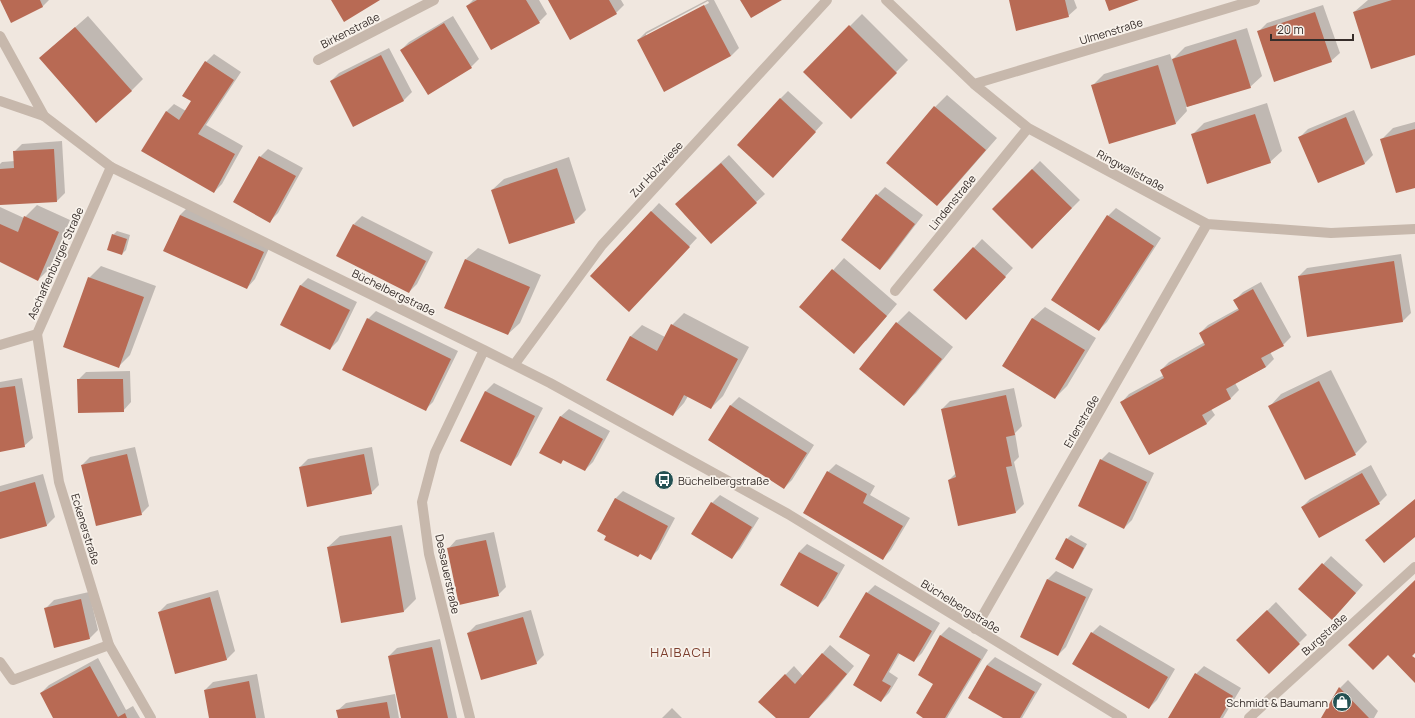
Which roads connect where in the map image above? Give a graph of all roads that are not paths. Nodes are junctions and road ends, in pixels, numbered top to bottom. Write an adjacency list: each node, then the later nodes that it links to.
1 (434, 0): 6 (street, Birkenstraße)
2 (827, 0): 18 (street, Zur Holzwiese)
3 (886, 0): 7 (street, Ringwallstraße)
4 (1255, 0): 7 (street, Ulmenstraße)
5 (0, 36): 9 (street, Büchelbergstraße)
6 (318, 60)
7 (974, 84): 10 (street, Ringwallstraße)
8 (0, 101): 9 (street)
9 (44, 116): 11 (street, Büchelbergstraße)
10 (1028, 128): 12 (street, Ringwallstraße); 14 (street, Lindenstraße)
11 (111, 166): 15 (street, Aschaffenburger Straße); 17 (street, Büchelbergstraße)
12 (1207, 224): 13 (street, Ringwallstraße); 20 (street, Erlenstraße)
13 (1415, 229)
14 (896, 291)
15 (37, 334): 16 (street, Aschaffenburger Straße); 21 (street, Eckenerstraße)
16 (0, 345)
17 (484, 350): 18 (street, Büchelbergstraße); 24 (street, Dessauerstraße)
18 (514, 365): 20 (street, Büchelbergstraße)
19 (1415, 567): 26 (street, Burgstraße)
20 (974, 629): 25 (street, Büchelbergstraße)
21 (110, 645): 22 (street); 23 (street, Eckenerstraße)
22 (0, 662)
23 (151, 718)
24 (470, 718)
25 (1122, 718)
26 (1249, 718)

